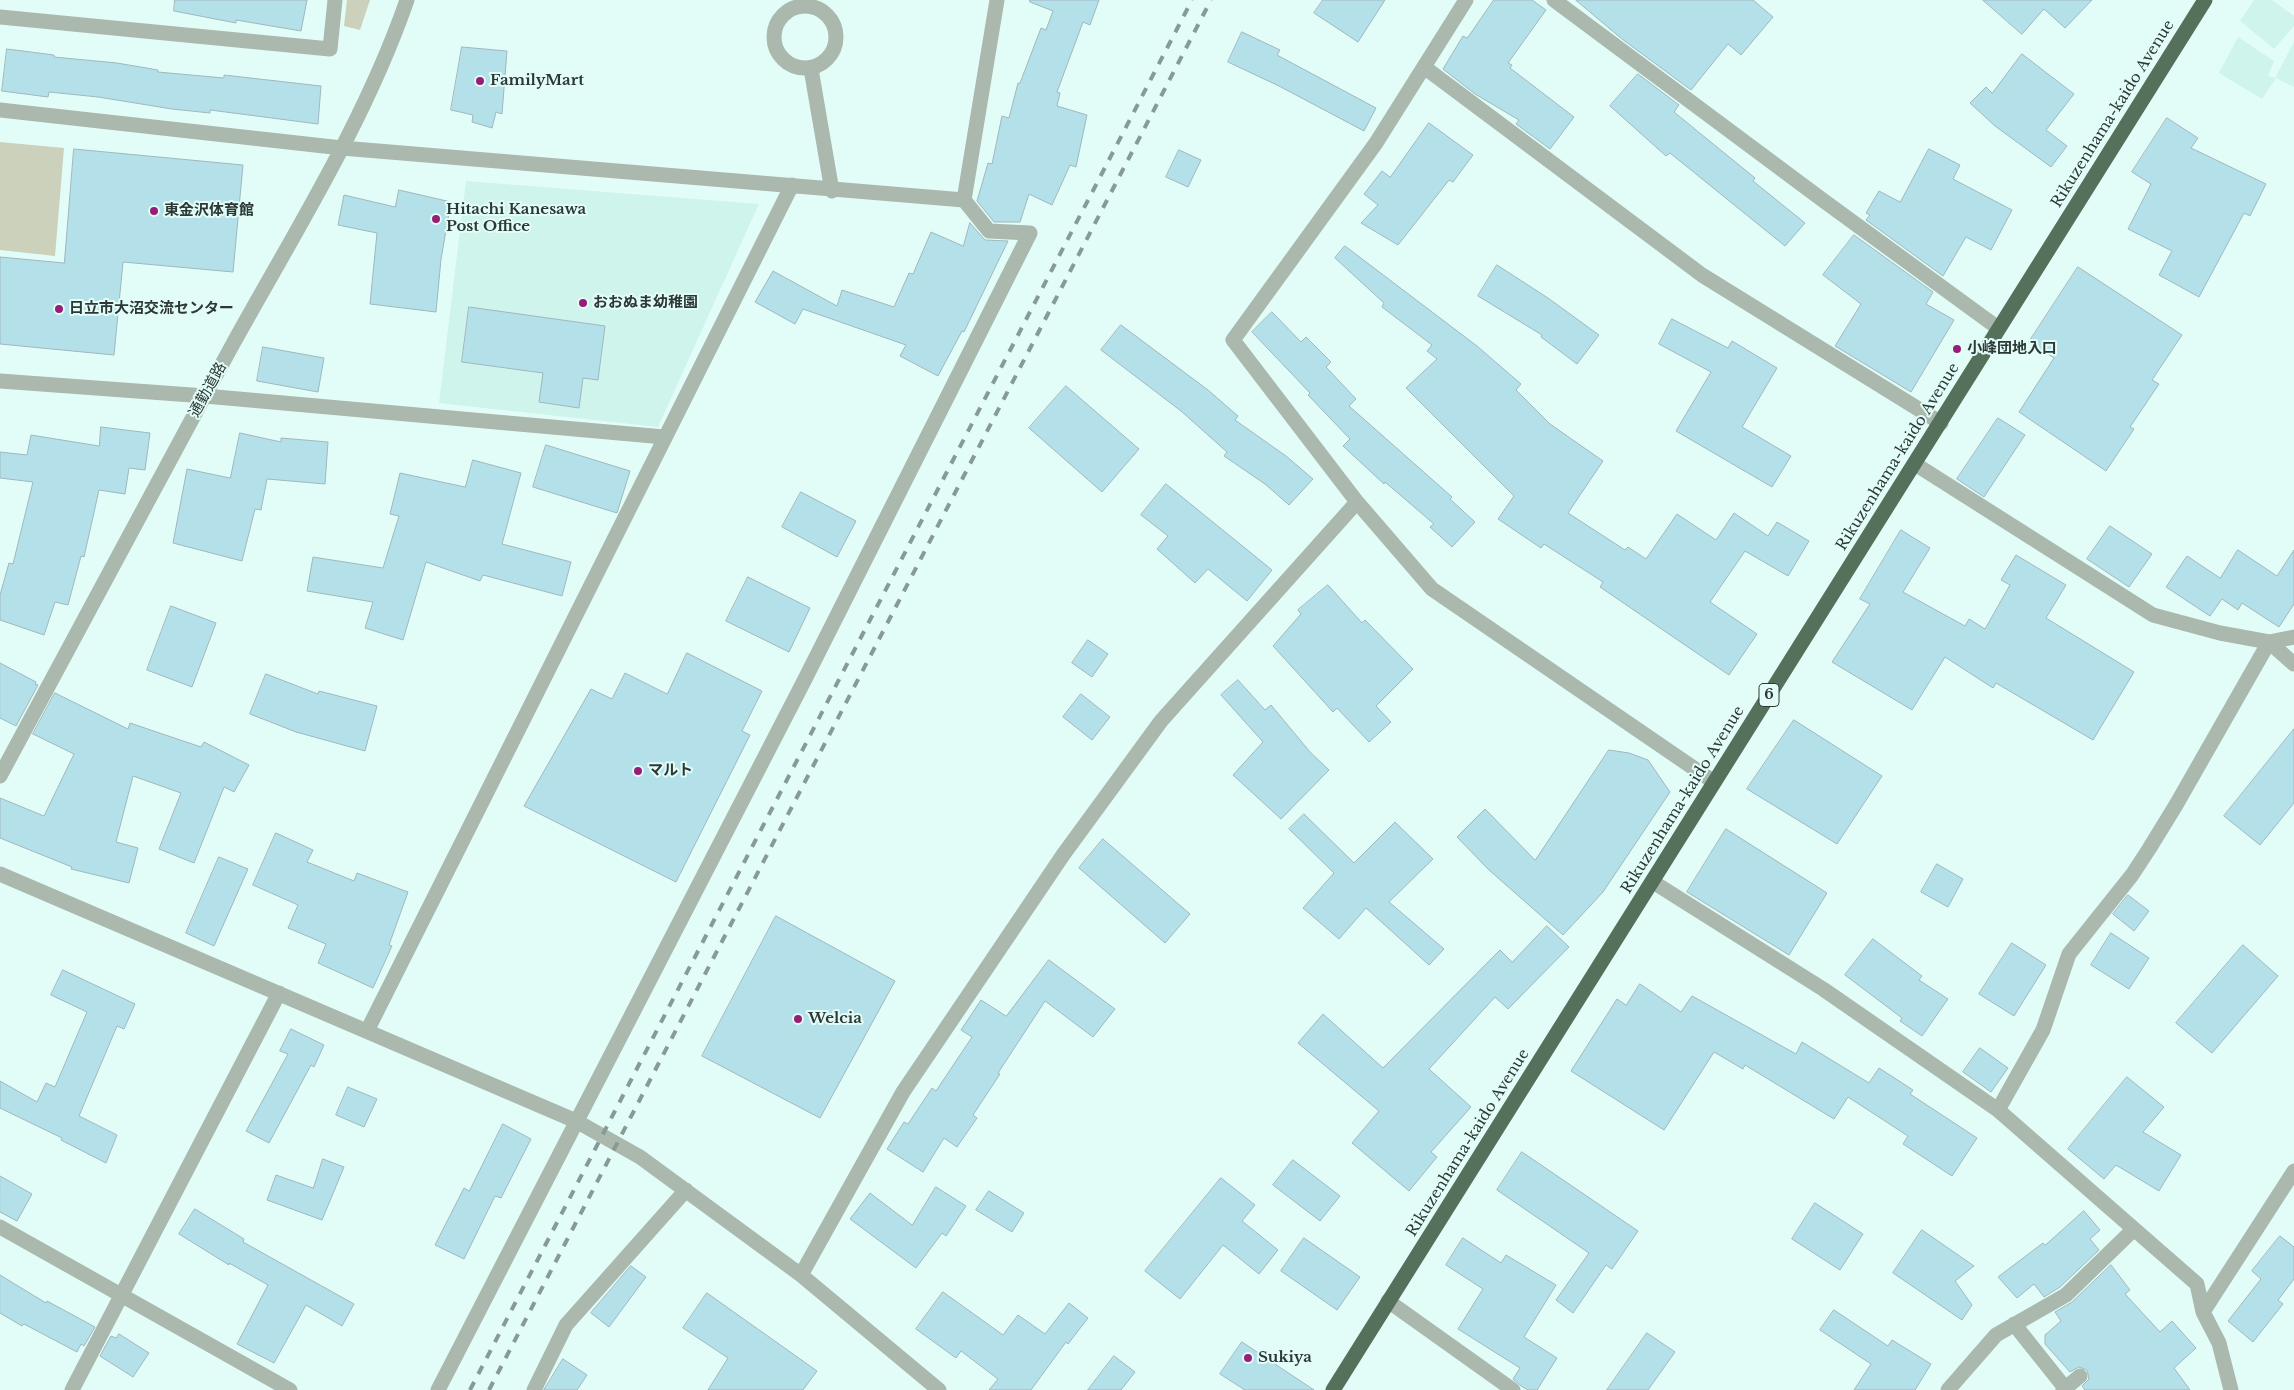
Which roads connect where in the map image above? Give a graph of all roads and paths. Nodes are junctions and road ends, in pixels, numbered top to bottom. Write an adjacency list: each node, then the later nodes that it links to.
1 (335, 0): 7 (street)
2 (407, 0): 11 (street, 通勤道路)
3 (996, 0): 14 (street)
4 (1466, 0): 8 (street)
5 (1554, 0): 15 (street)
6 (2205, 0): 15 (highway, Rikuzenhama-kaido Avenue / 6)
7 (0, 17)
8 (1424, 67): 18 (street); 21 (street)
9 (811, 69): 9 (street); 13 (street)
10 (0, 110): 11 (street)
11 (342, 148): 12 (street); 17 (street, 通勤道路)
12 (792, 185): 13 (street); 19 (street)
13 (832, 190): 14 (street)
14 (964, 200): 32 (street)
15 (1998, 328): 18 (highway, Rikuzenhama-kaido Avenue / 6)
16 (0, 381): 17 (street)
17 (205, 396): 19 (street); 25 (street, 通勤道路)
18 (1941, 423): 20 (highway, Rikuzenhama-kaido Avenue / 6)
19 (664, 437): 30 (street)
20 (1916, 464): 23 (street); 26 (highway, Rikuzenhama-kaido Avenue / 6)
21 (1357, 502): 26 (street); 37 (street)
22 (2294, 637): 23 (street)
23 (2269, 642): 24 (street); 31 (street)
24 (2294, 664)
25 (0, 776)
26 (1714, 782): 28 (highway, Rikuzenhama-kaido Avenue / 6)
27 (0, 874): 29 (street)
28 (1654, 882): 31 (street); 39 (highway, Rikuzenhama-kaido Avenue / 6)
29 (279, 993): 30 (street); 38 (street)
30 (367, 1031): 32 (street)
31 (1998, 1110): 36 (street)
32 (576, 1121): 34 (street); 46 (street)
33 (2294, 1171): 40 (street)
34 (686, 1190): 37 (street); 47 (street)
35 (0, 1227): 38 (street)
36 (2134, 1229): 40 (street); 41 (street)
37 (801, 1274): 48 (street)
38 (121, 1296): 44 (street); 45 (street)
39 (1388, 1301): 49 (highway, Rikuzenhama-kaido Avenue / 6); 50 (street)
40 (2202, 1312): 52 (street)
41 (2014, 1324): 43 (street); 51 (street)
42 (2080, 1376): 43 (street)
43 (2064, 1389)
44 (72, 1390)
45 (290, 1390)
46 (438, 1390)
47 (534, 1390)
48 (939, 1390)
49 (1333, 1390)
50 (1513, 1390)
51 (1948, 1390)
52 (2231, 1390)

